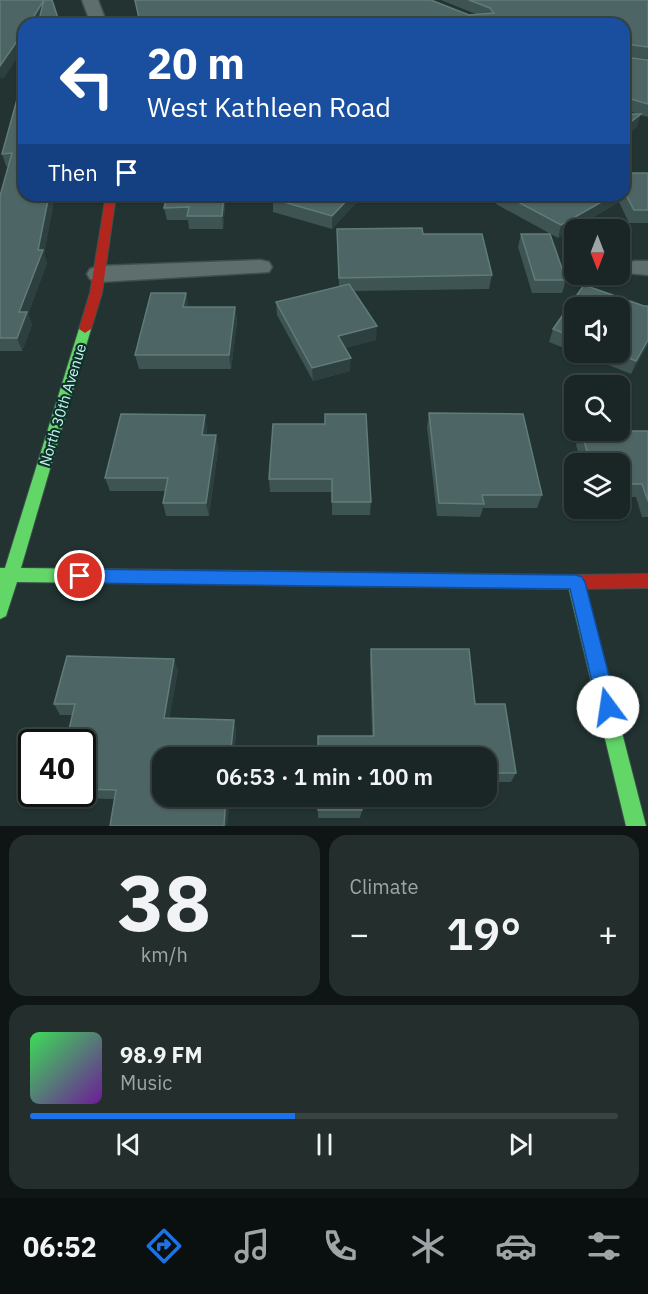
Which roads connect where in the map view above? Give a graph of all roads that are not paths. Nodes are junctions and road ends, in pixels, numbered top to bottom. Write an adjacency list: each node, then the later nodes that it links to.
1 (90, 0): 2 (street)
2 (97, 18)
3 (110, 201): 5 (street, North 30th Avenue)
4 (260, 267): 5 (street)
5 (99, 274): 6 (street, North 30th Avenue)
6 (6, 575): 8 (street); 9 (street, North 30th Avenue)
7 (648, 581): 8 (street)
8 (576, 582): 10 (street)
9 (0, 611)
10 (636, 826)

